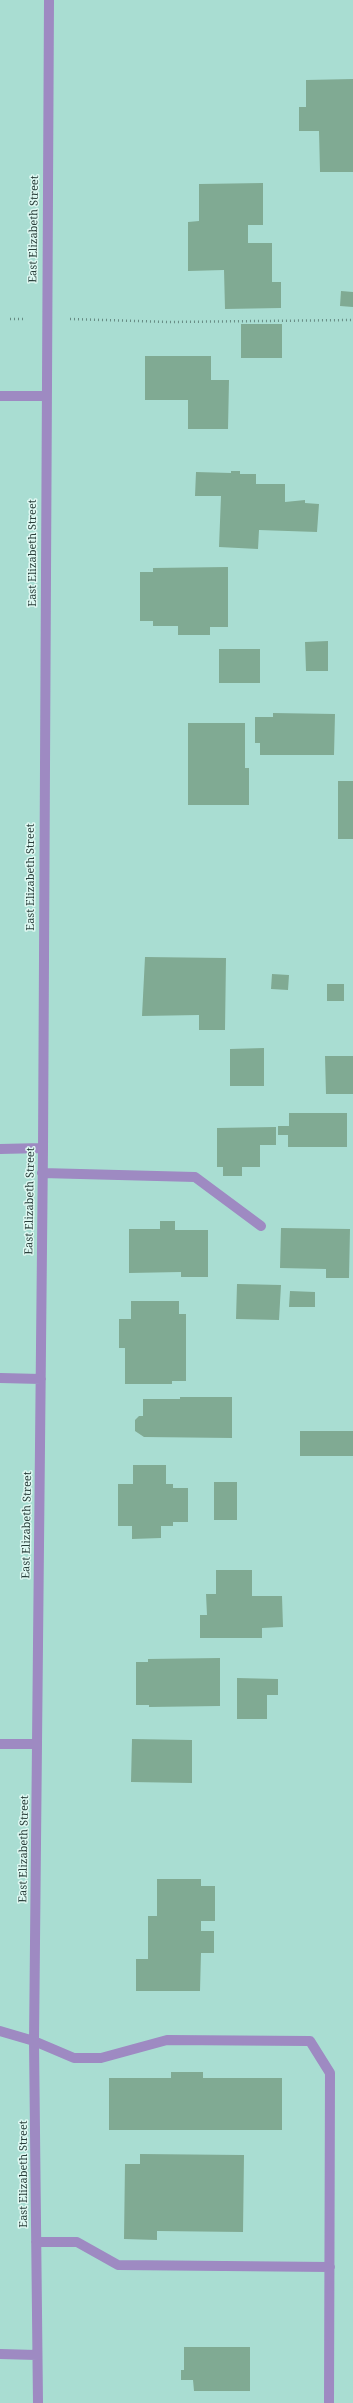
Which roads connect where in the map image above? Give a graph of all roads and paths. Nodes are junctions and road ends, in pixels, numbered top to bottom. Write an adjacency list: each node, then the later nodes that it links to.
1 (49, 0): 3 (street, East Elizabeth Street)
2 (10, 319): 3 (path)
3 (46, 320): 4 (path); 6 (street, East Elizabeth Street)
4 (353, 320)
5 (0, 396): 6 (street)
6 (46, 396): 8 (street, East Elizabeth Street)
7 (0, 1148): 8 (street)
8 (43, 1148): 9 (street, East Elizabeth Street)
9 (42, 1173): 10 (street); 12 (street, East Elizabeth Street)
10 (261, 1226)
11 (0, 1378): 12 (street)
12 (40, 1379): 14 (street, East Elizabeth Street)
13 (0, 1744): 14 (street)
14 (37, 1744): 16 (street, East Elizabeth Street)
15 (0, 2030): 16 (street)
16 (34, 2041): 17 (street, East Elizabeth Street); 18 (street)
17 (36, 2242): 18 (street); 20 (street, East Elizabeth Street)
18 (330, 2267): 22 (street)
19 (0, 2354): 20 (street)
20 (37, 2354): 21 (street, East Elizabeth Street)
21 (38, 2403)
22 (329, 2403)

